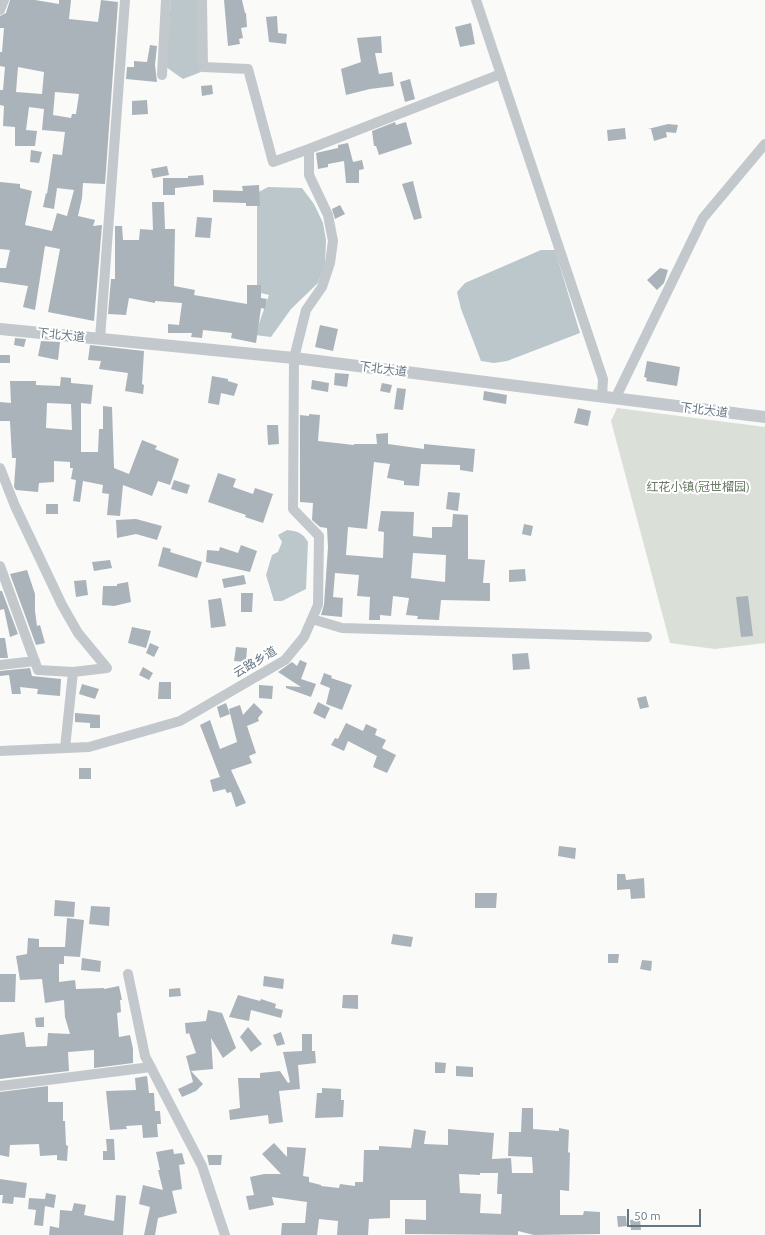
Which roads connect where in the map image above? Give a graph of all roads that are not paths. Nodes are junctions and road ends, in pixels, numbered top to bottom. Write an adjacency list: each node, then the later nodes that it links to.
1 (4, 0): 6 (street)
2 (125, 0): 12 (street)
3 (166, 0): 8 (street)
4 (202, 0): 10 (street)
5 (476, 0): 7 (street)
6 (0, 10)
7 (501, 74): 10 (street); 14 (street)
8 (162, 75)
9 (765, 144): 15 (street)
10 (309, 149): 13 (street, 云路乡道)
11 (0, 329): 12 (street, 下北大道)
12 (100, 339): 13 (street, 下北大道)
13 (294, 358): 14 (street, 下北大道); 20 (street, 云路乡道)
14 (602, 397): 15 (street, 下北大道)
15 (615, 399): 16 (street, 下北大道)
16 (765, 417)
17 (0, 468): 18 (street)
18 (3, 482): 24 (street)
19 (0, 566): 22 (street)
20 (312, 619): 21 (street); 25 (street, 云路乡道)
21 (647, 637)
22 (35, 662): 23 (street); 24 (street)
23 (0, 665)
24 (73, 672): 25 (street)
25 (65, 748): 26 (street, 云路乡道)
26 (0, 751)
27 (128, 974): 28 (street)
28 (151, 1067): 29 (street); 30 (street)
29 (0, 1086)
30 (225, 1235)

